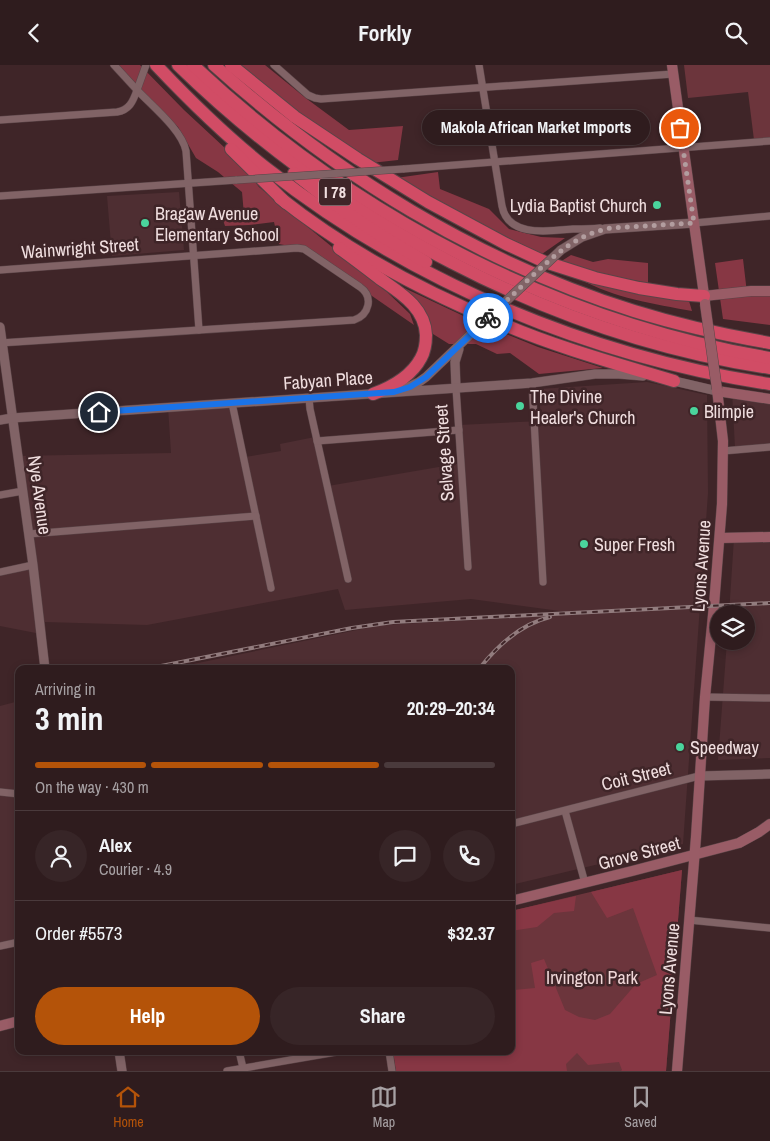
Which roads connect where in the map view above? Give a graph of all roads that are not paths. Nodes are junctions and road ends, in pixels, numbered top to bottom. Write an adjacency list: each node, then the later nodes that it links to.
1 (114, 65): 11 (street)
2 (146, 65): 11 (street)
3 (156, 65): 13 (highway, I 78)
4 (214, 65): 31 (highway, I 78)
5 (231, 65): 26 (highway)
6 (274, 65): 10 (street)
7 (479, 65): 10 (street)
8 (185, 66): 32 (highway); 33 (highway, I 78); 34 (highway, I 78)
9 (673, 69): 10 (street); 15 (main road, Lyons Avenue)
10 (483, 87): 16 (street)
11 (137, 90): 12 (street); 17 (street)
12 (0, 121)
13 (213, 121): 19 (highway); 32 (highway, I 78)
14 (770, 141): 15 (street)
15 (683, 149): 16 (street); 21 (main road, Lyons Avenue)
16 (495, 162): 17 (street, bridge); 22 (street)
17 (189, 183): 18 (street); 23 (street)
18 (0, 196)
19 (280, 198): 35 (highway); 41 (highway)
20 (770, 216): 21 (street)
21 (694, 223): 22 (street); 26 (main road, Lyons Avenue)
22 (611, 228): 29 (street, bridge)
23 (194, 256): 24 (street, Wainwright Street); 28 (street); 28 (street, Wainwright Street)
24 (0, 270)
25 (770, 291): 26 (main road)
26 (704, 300): 39 (main road, Lyons Avenue, bridge)
27 (0, 327): 30 (street, Nye Avenue)
28 (199, 330): 30 (street)
29 (465, 340): 38 (street, Selvage Street); 40 (street)
30 (1, 343): 45 (street, Nye Avenue)
31 (770, 343)
32 (641, 356): 37 (highway, I 78)
33 (770, 358)
34 (770, 368)
35 (674, 381): 36 (street, Fabyan Place); 39 (street, Fabyan Place)
36 (532, 383): 38 (street, Fabyan Place); 61 (street)
37 (770, 384)
38 (456, 388): 40 (street, Fabyan Place); 47 (street, Selvage Street)
39 (717, 390): 43 (main road); 50 (main road, Lyons Avenue)
40 (394, 392): 41 (street, Fabyan Place)
41 (373, 393): 42 (street, Fabyan Place)
42 (309, 399): 44 (street, Fabyan Place); 48 (street)
43 (770, 399)
44 (232, 403): 45 (street, Fabyan Place); 53 (street)
45 (12, 418): 46 (street, Fabyan Place); 51 (street, Nye Avenue)
46 (0, 421)
47 (459, 430): 48 (street); 58 (street, Selvage Street)
48 (317, 441): 60 (street)
49 (770, 447): 50 (street)
50 (723, 451): 56 (main road, Lyons Avenue)
51 (23, 491): 52 (street); 54 (street, Nye Avenue)
52 (0, 495)
53 (256, 516): 54 (street); 62 (street)
54 (29, 534): 57 (street, Nye Avenue)
55 (770, 537): 56 (main road)
56 (720, 538): 64 (main road, Lyons Avenue)
57 (33, 565): 59 (street); 63 (street, Nye Avenue)
58 (468, 567)
59 (0, 572)
60 (348, 579)
61 (544, 582)
62 (271, 588)
63 (45, 665)
64 (705, 697): 65 (street); 67 (main road, Lyons Avenue)
65 (770, 699)
66 (770, 774): 67 (street, Coit Street)
67 (699, 776): 70 (street, Coit Street); 73 (main road, Lyons Avenue)
68 (0, 792): 69 (street)
69 (15, 794)
70 (565, 811): 71 (street, Coit Street); 74 (street)
71 (515, 823)
72 (770, 824): 73 (main road, Grove Street)
73 (694, 855): 74 (main road, Grove Street); 76 (main road, Lyons Avenue)
74 (585, 883): 75 (main road, Grove Street)
75 (515, 900)
76 (689, 920): 77 (street); 90 (main road, Lyons Avenue)
77 (770, 928)
78 (15, 943): 79 (street)
79 (0, 946)
80 (15, 1022): 81 (main road)
81 (0, 1026)
82 (120, 1055): 87 (street)
83 (241, 1055): 86 (street)
84 (305, 1055): 86 (street)
85 (390, 1055): 89 (street)
86 (243, 1068): 88 (street)
87 (122, 1071)
88 (227, 1071)
89 (392, 1071)
90 (676, 1071)

